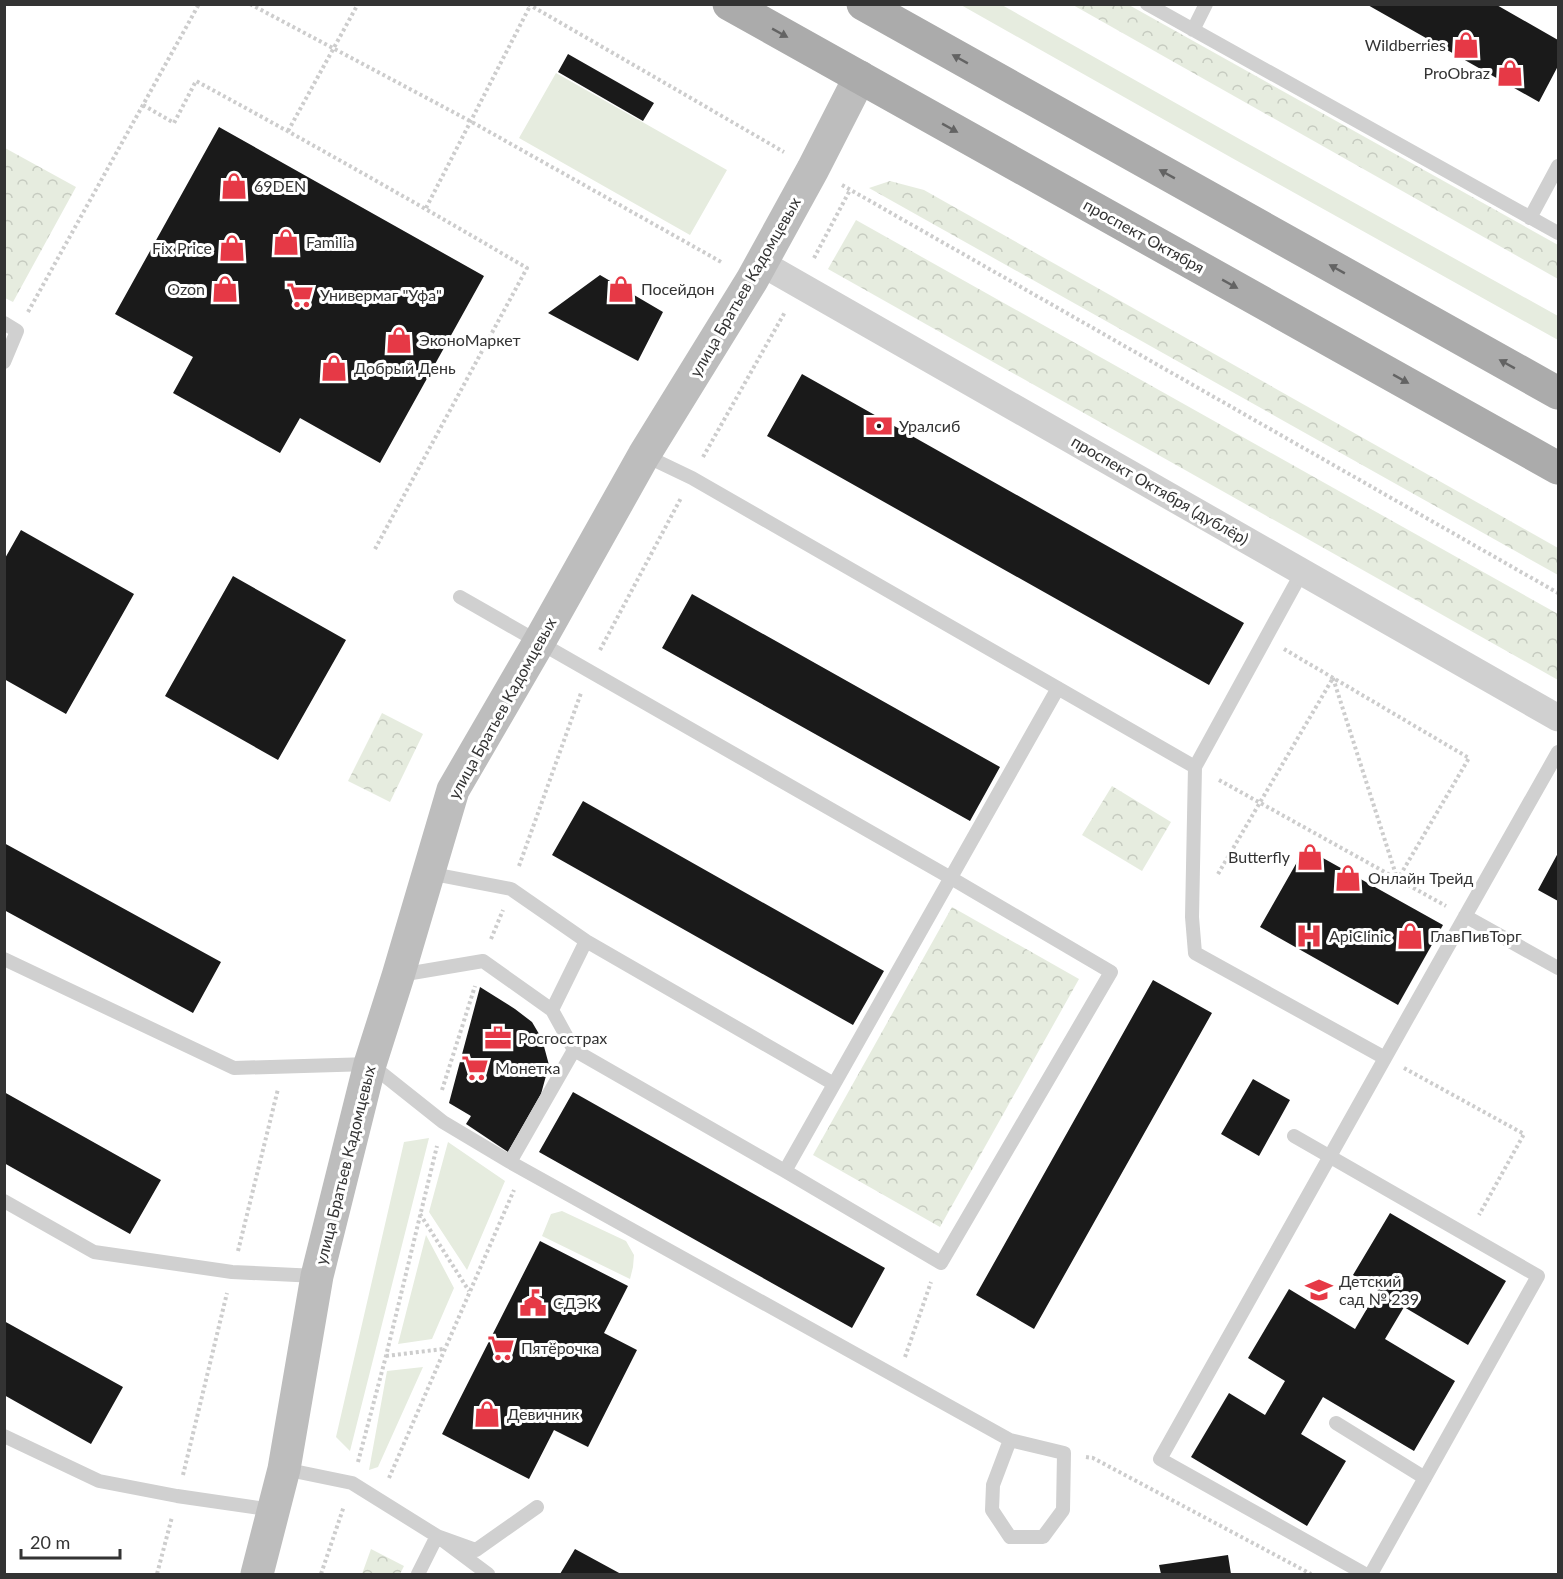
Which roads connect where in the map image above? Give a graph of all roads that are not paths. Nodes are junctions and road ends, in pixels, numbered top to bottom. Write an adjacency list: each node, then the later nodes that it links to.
1 (729, 4): 6 (main road, проспект Октября, one-way to 6)
2 (1147, 4): 5 (lane)
3 (1206, 4): 5 (lane)
4 (878, 8): 13 (main road, one-way to 4)
5 (1193, 30): 8 (lane)
6 (860, 77): 10 (street, улица Братьев Кадомцевых); 15 (main road, проспект Октября, one-way to 15)
7 (1558, 166): 8 (lane)
8 (1530, 218): 9 (lane)
9 (1558, 233)
10 (757, 272): 14 (street, улица Братьев Кадомцевых); 16 (street, проспект Октября (дублёр))
11 (4, 323): 12 (lane)
12 (4, 362)
13 (1558, 393)
14 (644, 455): 18 (street, улица Братьев Кадомцевых); 19 (lane)
15 (1558, 468)
16 (1302, 572): 20 (street, проспект Октября (дублёр)); 22 (lane)
17 (460, 597): 18 (lane)
18 (539, 642): 23 (street, улица Братьев Кадомцевых); 24 (lane)
19 (1058, 688): 22 (lane); 24 (lane)
20 (1558, 718)
21 (1558, 752): 25 (lane)
22 (1195, 766): 32 (lane)
23 (428, 873): 26 (lane); 29 (street, улица Братьев Кадомцевых)
24 (951, 878): 34 (lane); 38 (lane)
25 (1465, 916): 28 (lane); 32 (lane)
26 (586, 941): 30 (lane); 34 (lane)
27 (4, 959): 33 (lane)
28 (1558, 968)
29 (398, 976): 30 (lane); 33 (street, улица Братьев Кадомцевых)
30 (552, 1010): 31 (lane)
31 (574, 1050): 37 (lane); 38 (lane)
32 (1385, 1058): 36 (lane)
33 (370, 1064): 37 (lane); 40 (street, улица Братьев Кадомцевых)
34 (834, 1084): 38 (lane)
35 (1294, 1136): 36 (lane)
36 (1329, 1158): 45 (lane); 52 (lane)
37 (510, 1162): 43 (lane)
38 (785, 1171)
39 (4, 1201): 40 (lane)
40 (316, 1276): 44 (street, улица Братьев Кадомцевых)
41 (1336, 1423): 45 (lane)
42 (4, 1436): 47 (lane)
43 (1010, 1440): 43 (lane)
44 (284, 1470): 47 (street, улица Братьев Кадомцевых); 48 (lane)
45 (1425, 1478): 53 (lane)
46 (537, 1507): 48 (lane)
47 (273, 1510): 49 (street, улица Братьев Кадомцевых)
48 (437, 1536): 50 (lane); 51 (lane)
49 (257, 1575)
50 (418, 1575)
51 (488, 1575)
52 (1365, 1575)
53 (1371, 1575)

